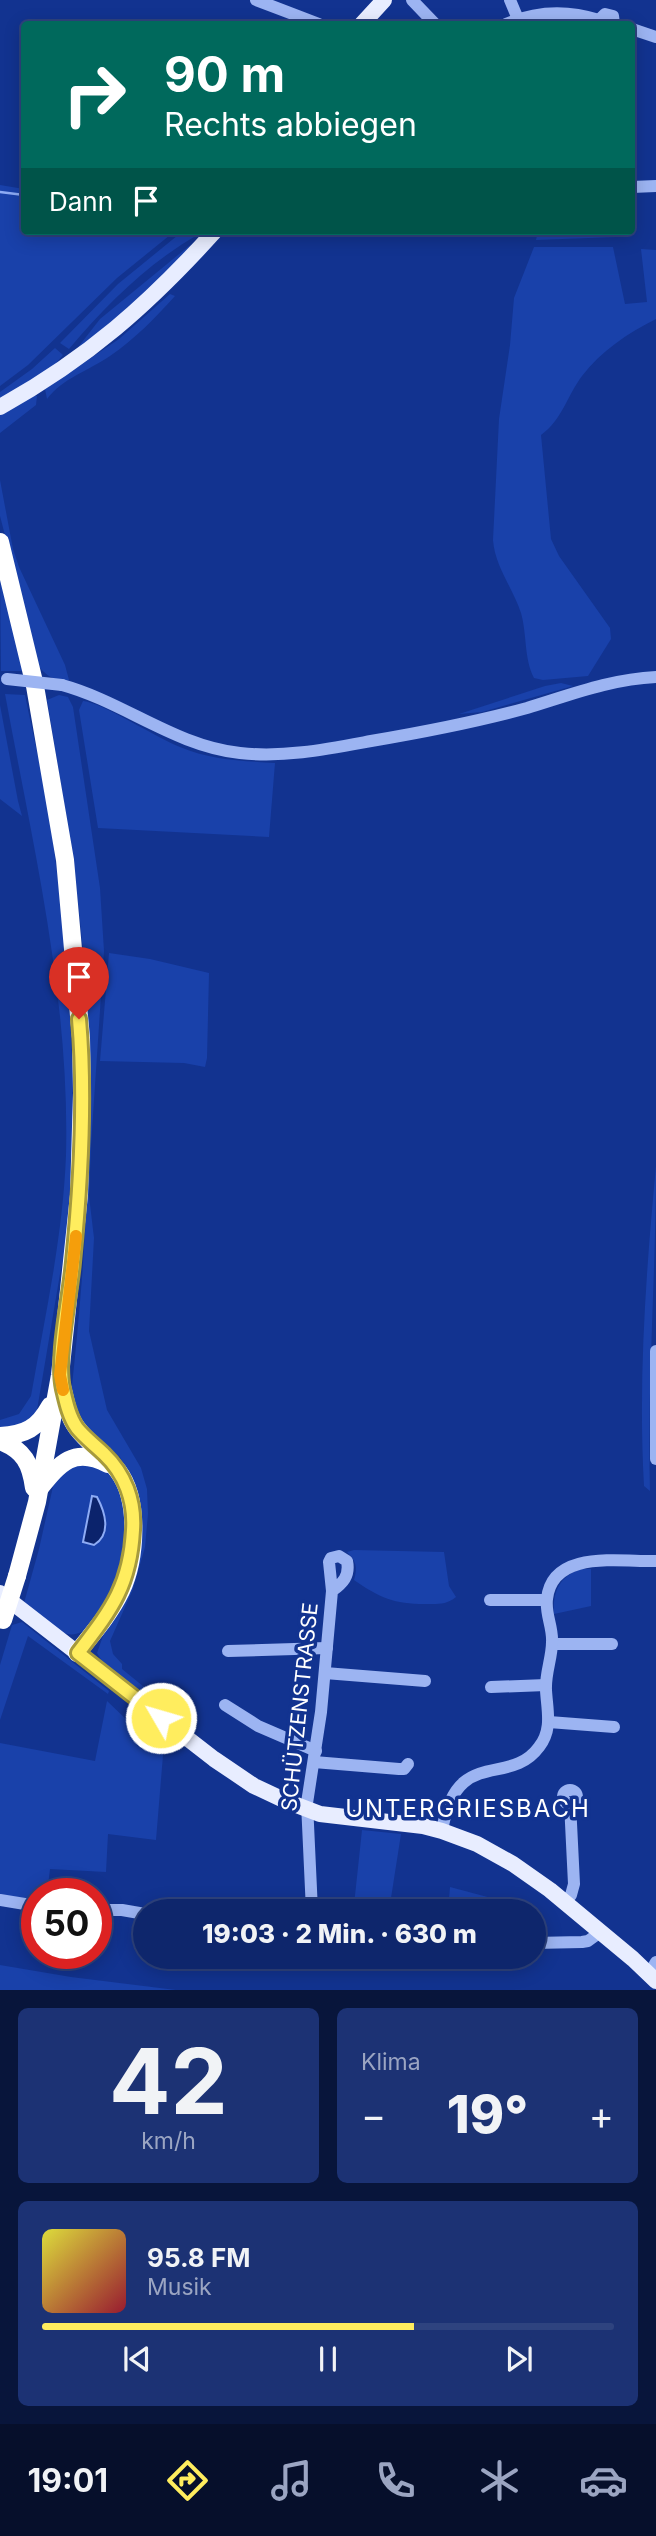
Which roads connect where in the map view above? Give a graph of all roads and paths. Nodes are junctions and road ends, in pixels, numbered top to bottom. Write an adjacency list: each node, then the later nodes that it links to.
1 (256, 0): 5 (street)
2 (384, 0): 6 (main road)
3 (412, 0): 7 (street)
4 (510, 0): 8 (street)
5 (311, 21)
6 (365, 21)
7 (432, 21)
8 (512, 21)
9 (517, 21): 10 (street)
10 (598, 21)
11 (601, 21): 12 (street)
12 (615, 21)
13 (635, 30): 14 (street)
14 (656, 37)
15 (656, 186): 16 (street)
16 (635, 187)
17 (211, 235): 18 (main road)
18 (0, 407)
19 (0, 542): 23 (highway)
20 (656, 677): 21 (street, bridge)
21 (3, 679)
22 (656, 1351): 26 (street)
23 (60, 1375): 24 (highway); 27 (highway)
24 (56, 1397): 25 (highway); 28 (highway)
25 (0, 1438): 28 (highway)
26 (656, 1460)
27 (118, 1471): 28 (highway); 39 (highway)
28 (38, 1496): 34 (highway, bridge)
29 (656, 1561): 33 (street)
30 (332, 1591): 37 (street, SCHÜTZENSTRASSE)
31 (0, 1593): 39 (main road)
32 (490, 1600): 33 (street)
33 (546, 1600): 35 (street)
34 (2, 1625)
35 (552, 1644): 36 (street); 42 (street)
36 (612, 1644)
37 (327, 1648): 38 (street); 40 (street, SCHÜTZENSTRASSE)
38 (228, 1651)
39 (78, 1653): 50 (main road)
40 (325, 1673): 41 (street); 47 (street, SCHÜTZENSTRASSE)
41 (425, 1681)
42 (546, 1685): 43 (street); 45 (street)
43 (491, 1686)
44 (225, 1704): 47 (street)
45 (549, 1723): 46 (street); 51 (street)
46 (614, 1727)
47 (315, 1756): 48 (street); 50 (street, SCHÜTZENSTRASSE)
48 (408, 1764)
49 (570, 1803): 54 (street)
50 (307, 1810): 51 (main road); 52 (street, SCHÜTZENSTRASSE)
51 (442, 1831): 54 (main road)
52 (312, 1899)
53 (0, 1900): 55 (street)
54 (565, 1902): 58 (main road)
55 (21, 1903)
56 (112, 1910): 57 (street)
57 (133, 1912)
58 (599, 1933): 59 (street); 60 (main road)
59 (546, 1943)
60 (654, 1973)

